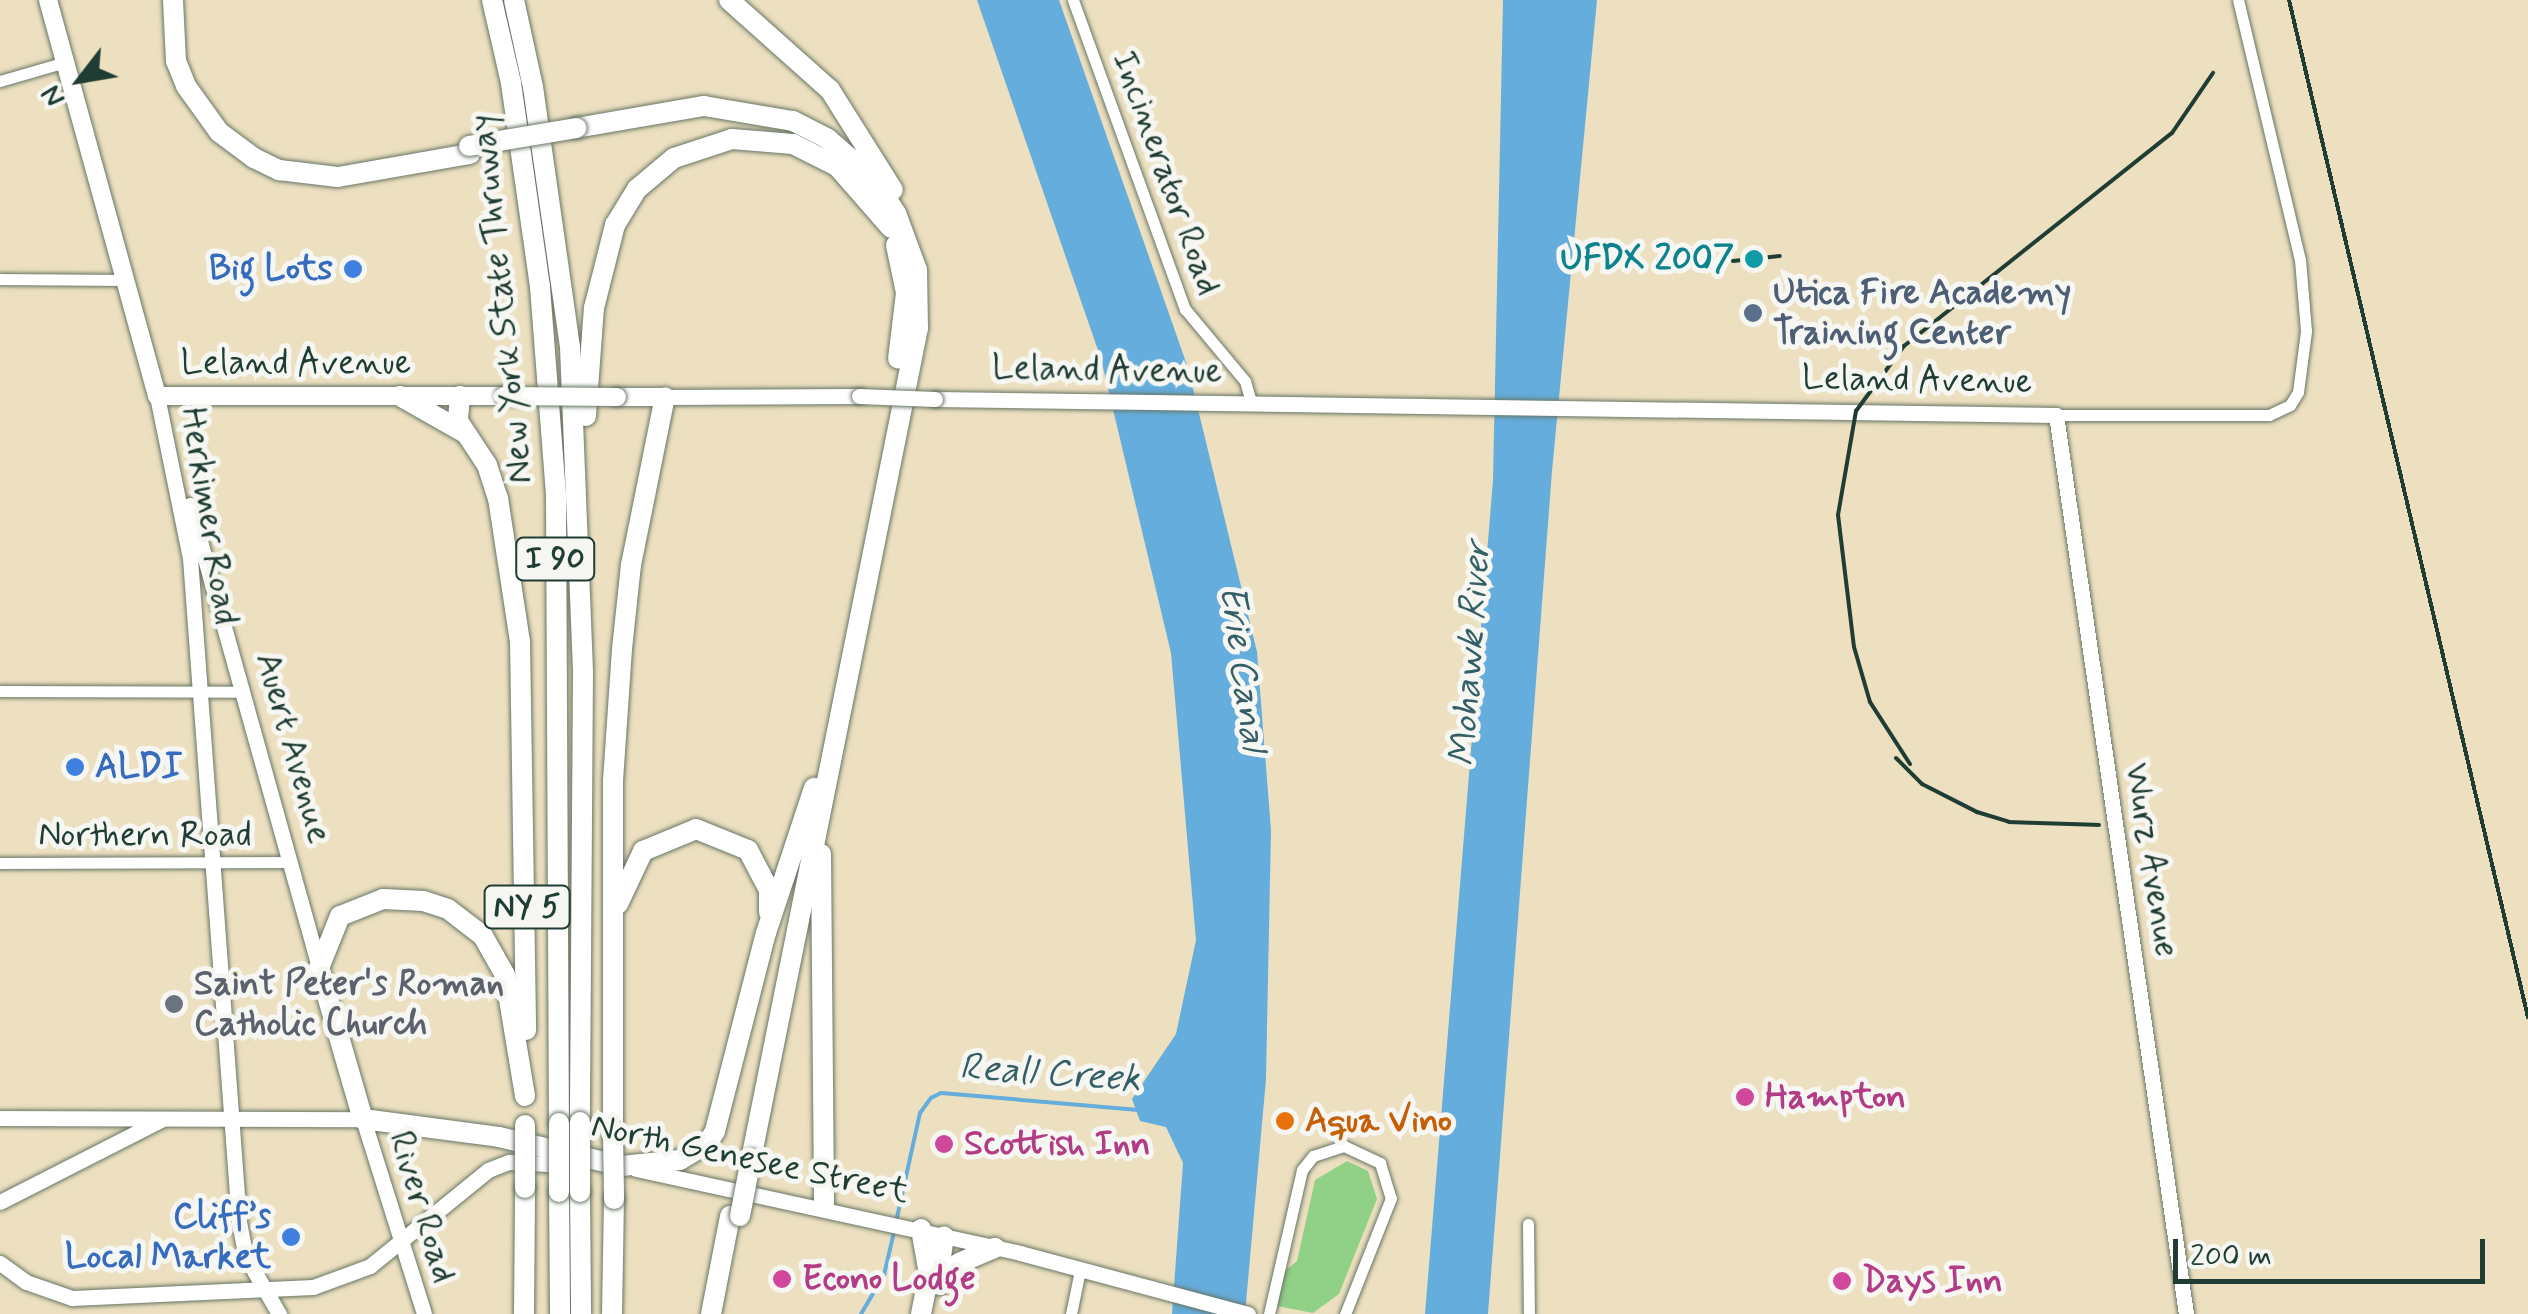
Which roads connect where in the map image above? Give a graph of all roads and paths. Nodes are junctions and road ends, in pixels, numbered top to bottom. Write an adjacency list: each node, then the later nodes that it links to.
1 (48, 0): 10 (main road, Herkimer Road)
2 (173, 0): 14 (highway)
3 (182, 0): 14 (highway)
4 (476, 0): 12 (highway)
5 (492, 0): 12 (highway, New York State Thruway / I 90)
6 (514, 0): 26 (highway, New York State Thruway / I 90)
7 (730, 0): 16 (highway)
8 (1073, 0): 23 (street, Incinerator Road)
9 (2238, 0): 24 (street)
10 (66, 62): 11 (street); 18 (main road, Herkimer Road)
11 (0, 80)
12 (517, 124): 43 (highway, New York State Thruway / I 90)
13 (576, 132): 14 (highway, bridge); 15 (highway); 16 (highway)
14 (469, 150)
15 (891, 228): 26 (highway); 30 (highway)
16 (909, 244): 31 (highway)
17 (0, 279): 18 (street)
18 (124, 280): 19 (main road, Herkimer Road)
19 (157, 396): 20 (main road, Leland Avenue); 28 (street, Herkimer Road); 29 (street, Auert Avenue)
20 (400, 396): 21 (main road, Leland Avenue); 25 (highway, NY 5)
21 (460, 396): 22 (main road, Leland Avenue, bridge); 25 (highway)
22 (665, 397): 23 (street, Leland Avenue, bridge); 35 (highway, NY 5)
23 (1252, 405): 24 (street, Leland Avenue)
24 (2056, 415): 76 (street, Wurz Avenue)
25 (465, 434): 38 (highway, NY 5)
26 (581, 548): 43 (highway, New York State Thruway / I 90)
27 (0, 691): 28 (street)
28 (201, 692): 29 (street); 34 (street, Herkimer Road)
29 (242, 692): 32 (street, Auert Avenue)
30 (820, 767): 36 (highway); 44 (highway)
31 (824, 794): 44 (highway); 49 (highway)
32 (291, 862): 34 (street, Northern Road); 37 (street, Auert Avenue)
33 (0, 863): 34 (street, Northern Road)
34 (214, 864): 40 (street, Herkimer Road)
35 (612, 925): 36 (highway); 67 (highway, NY 5, bridge)
36 (766, 933): 45 (highway)
37 (319, 968): 38 (highway); 42 (highway, Auert Avenue)
38 (525, 1096): 64 (highway, bridge)
39 (169, 1117): 40 (street, North Genesee Street); 41 (street, North Genesee Street); 46 (street)
40 (231, 1117): 42 (street, North Genesee Street); 59 (street, Herkimer Road)
41 (0, 1118)
42 (362, 1119): 45 (highway, North Genesee Street); 55 (street, River Road)
43 (569, 1122): 47 (highway, New York State Thruway / I 90, bridge)
44 (746, 1160): 51 (highway, bridge)
45 (631, 1168): 49 (street, North Genesee Street); 55 (street)
46 (37, 1184): 48 (street); 50 (street)
47 (570, 1192): 65 (highway, New York State Thruway / I 90); 66 (highway, New York State Thruway / I 90)
48 (0, 1202)
49 (824, 1206): 53 (street, North Genesee Street)
50 (0, 1216)
51 (735, 1216): 68 (highway); 69 (highway)
52 (1528, 1224): 75 (street)
53 (914, 1228): 54 (street, North Genesee Street); 70 (highway)
54 (944, 1236): 56 (street, North Genesee Street); 60 (highway)
55 (399, 1241): 59 (street); 61 (street, River Road)
56 (995, 1248): 58 (street, North Genesee Street); 60 (highway)
57 (2, 1264): 59 (street)
58 (1080, 1270): 72 (street); 73 (street, North Genesee Street)
59 (262, 1290): 63 (street, Herkimer Road)
60 (936, 1291): 71 (highway)
61 (422, 1310)
62 (1269, 1310): 74 (street)
63 (276, 1311)
64 (524, 1314)
65 (560, 1314)
66 (580, 1314)
67 (612, 1314)
68 (711, 1314)
69 (722, 1314)
70 (921, 1314)
71 (932, 1314)
72 (1071, 1314)
73 (1248, 1314)
74 (1345, 1314)
75 (1529, 1314)
76 (2186, 1314)

